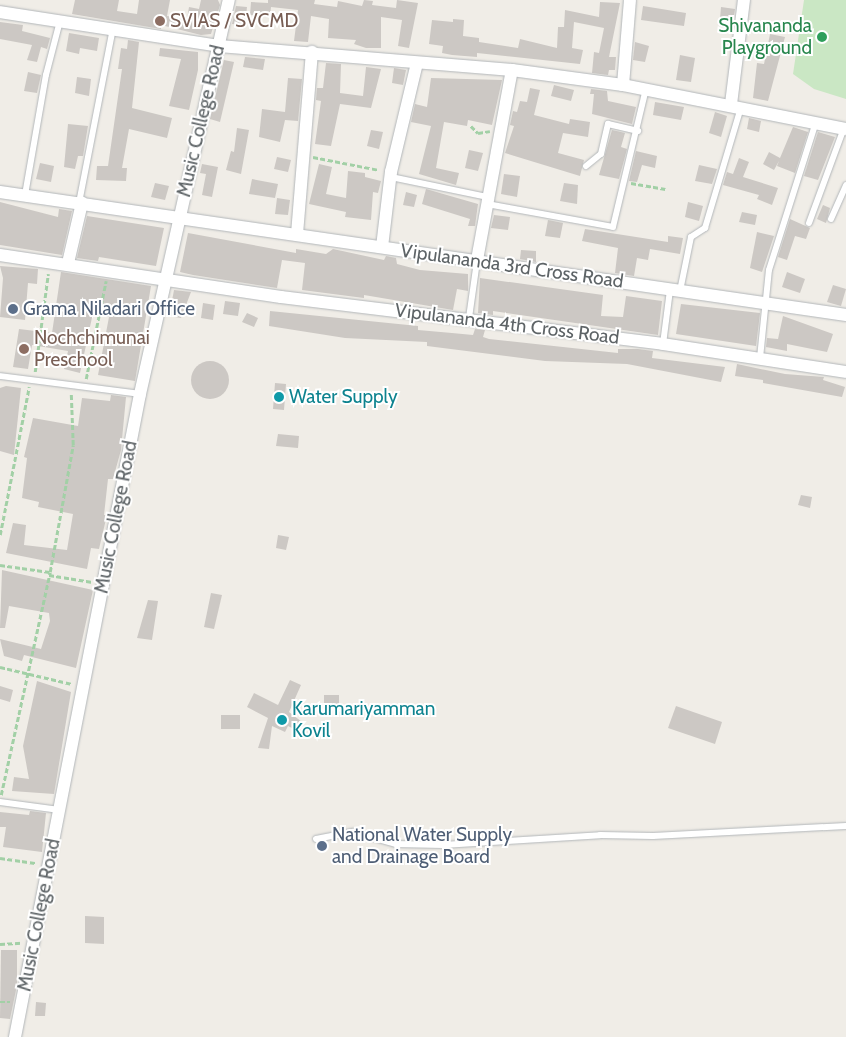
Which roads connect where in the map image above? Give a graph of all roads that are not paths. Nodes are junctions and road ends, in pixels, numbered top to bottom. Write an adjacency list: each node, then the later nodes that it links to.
1 (229, 0): 7 (street, Music College Road)
2 (630, 0): 11 (street)
3 (744, 0): 13 (street)
4 (0, 12): 5 (street)
5 (60, 20): 6 (street); 21 (lane)
6 (113, 27): 7 (street); 23 (lane)
7 (219, 46): 8 (street); 24 (street, Music College Road)
8 (312, 52): 9 (street); 27 (street)
9 (417, 63): 10 (street); 18 (street)
10 (512, 70): 11 (street); 22 (street)
11 (623, 85): 12 (street)
12 (646, 89): 13 (street); 16 (lane)
13 (736, 105): 14 (street); 33 (lane)
14 (816, 121): 15 (street); 34 (lane)
15 (845, 128): 26 (lane)
16 (638, 132): 17 (lane); 22 (lane)
17 (586, 166)
18 (391, 175): 22 (lane); 28 (street)
19 (846, 185): 25 (lane)
20 (0, 192): 21 (street, Vipulananda 3rd Cross Road)
21 (25, 195): 23 (street, Vipulananda 3rd Cross Road)
22 (488, 200): 30 (street)
23 (80, 203): 24 (street, Vipulananda 3rd Cross Road); 31 (street)
24 (178, 217): 27 (street, Vipulananda 3rd Cross Road); 32 (street, Music College Road)
25 (831, 219)
26 (809, 223)
27 (297, 234): 28 (street, Vipulananda 3rd Cross Road)
28 (382, 247): 30 (street, Vipulananda 3rd Cross Road)
29 (0, 255): 31 (street, Vipulananda 4th Cross Road)
30 (477, 260): 33 (street, Vipulananda 3rd Cross Road); 36 (lane)
31 (68, 263): 32 (street, Vipulananda 4th Cross Road)
32 (167, 279): 36 (street, Vipulananda 4th Cross Road); 41 (street, Music College Road)
33 (675, 290): 34 (street, Vipulananda 3rd Cross Road); 37 (lane)
34 (769, 303): 35 (street, Vipulananda 3rd Cross Road); 38 (lane)
35 (846, 315)
36 (469, 318): 37 (street, Vipulananda 4th Cross Road)
37 (663, 344): 38 (street, Vipulananda 4th Cross Road)
38 (760, 358): 39 (street, Vipulananda 4th Cross Road)
39 (846, 372)
40 (0, 376): 41 (lane)
41 (140, 394): 43 (street, Music College Road)
42 (0, 800): 43 (lane)
43 (59, 810): 46 (street, Music College Road)
44 (846, 826): 45 (lane)
45 (316, 839)
46 (15, 1037)

